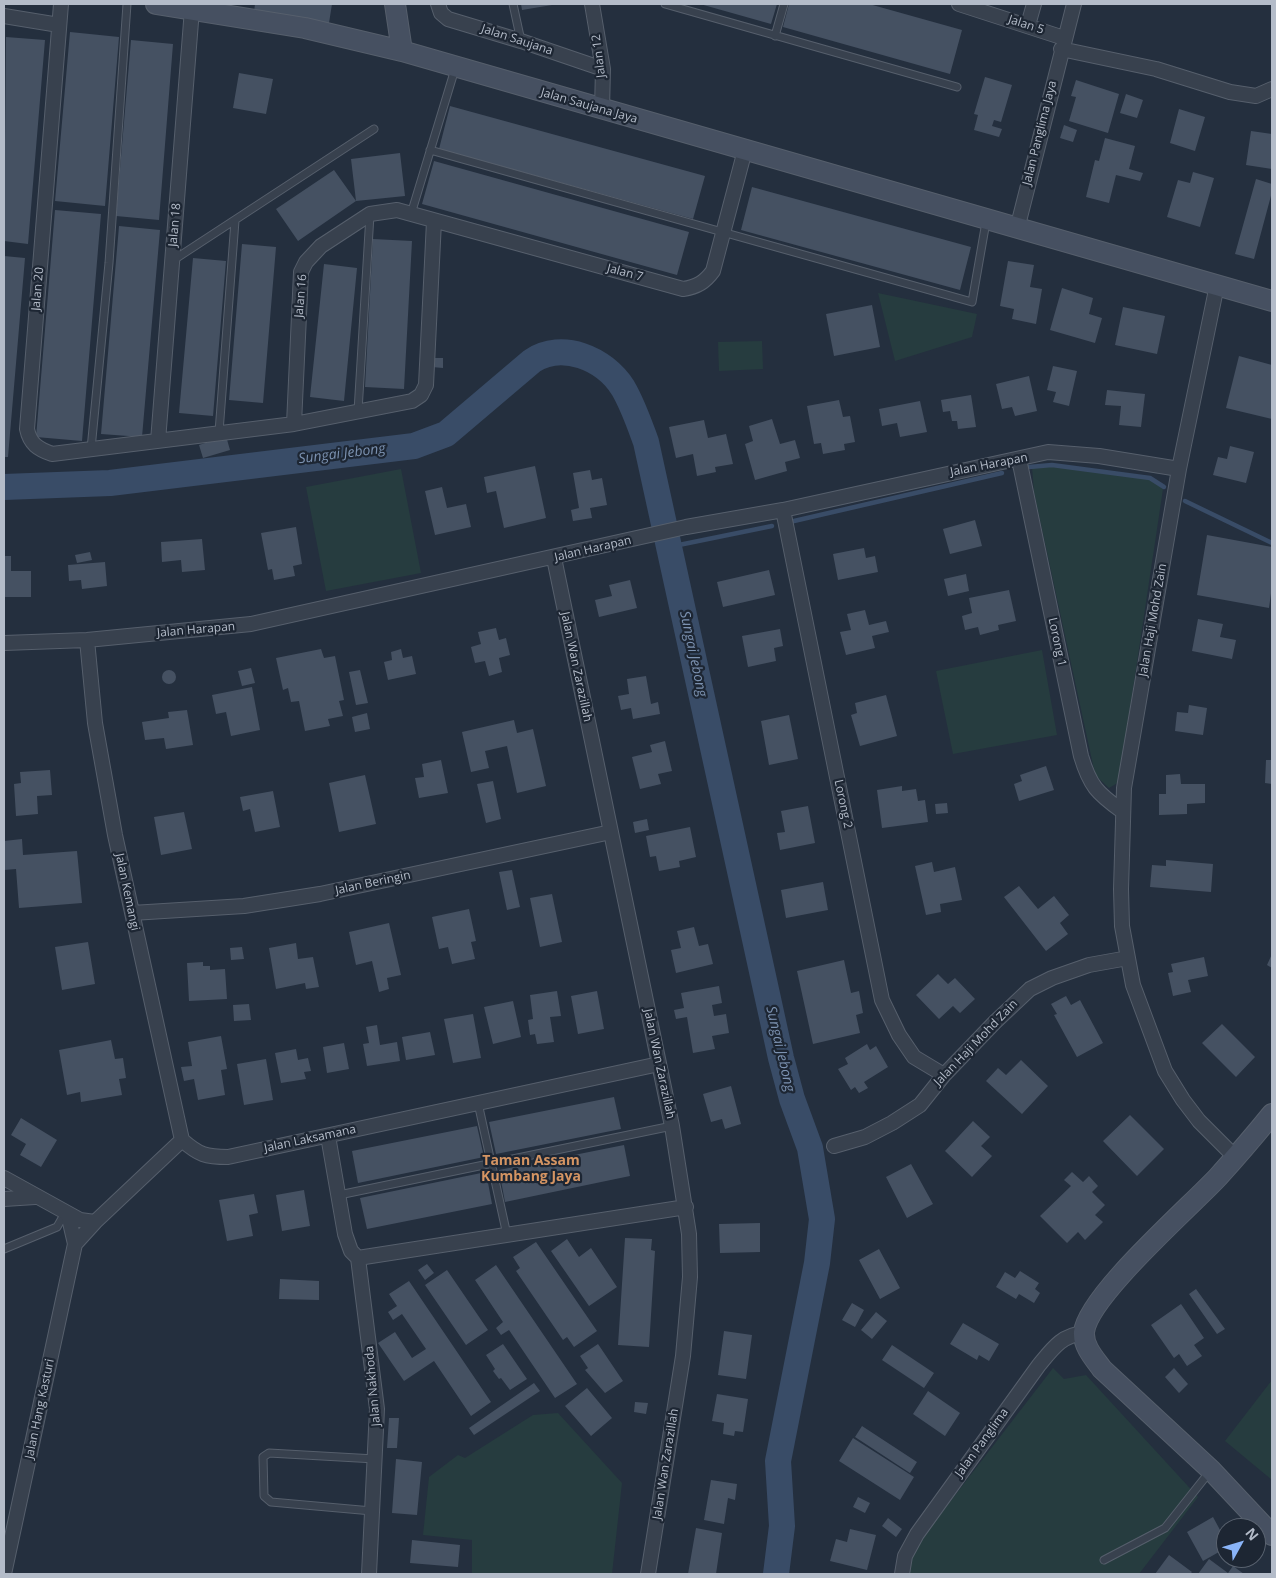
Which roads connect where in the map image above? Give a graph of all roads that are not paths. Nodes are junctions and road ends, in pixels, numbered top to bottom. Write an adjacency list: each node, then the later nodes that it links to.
1 (61, 4): 15 (street, Jalan 20)
2 (127, 4): 43 (lane)
3 (156, 4): 13 (main road, Jalan Saujana Jaya)
4 (395, 4): 20 (main road)
5 (438, 4): 18 (street, Jalan Saujana)
6 (514, 4): 18 (lane)
7 (592, 4): 22 (street, Jalan 12)
8 (665, 4): 17 (lane)
9 (784, 4): 17 (lane)
10 (959, 4): 16 (street, Jalan 5)
11 (1034, 4): 16 (street)
12 (1074, 4): 19 (street, Jalan Panglima Jaya)
13 (192, 9): 20 (main road, Jalan Saujana Jaya); 36 (street, Jalan 18)
14 (4, 16): 15 (street)
15 (59, 25): 43 (street, Jalan 20)
16 (1028, 25): 19 (street, Jalan 5)
17 (775, 36): 23 (lane)
18 (521, 41): 22 (street, Jalan Saujana)
19 (1063, 43): 24 (street, Jalan 5); 34 (street, Jalan Panglima Jaya)
20 (402, 51): 21 (main road, Jalan Saujana Jaya)
21 (455, 68): 25 (main road, Jalan Saujana Jaya); 27 (lane)
22 (603, 69): 25 (street, Jalan 12)
23 (957, 86)
24 (1272, 89)
25 (602, 109): 28 (main road, Jalan Saujana Jaya)
26 (374, 129): 32 (lane)
27 (430, 150): 30 (lane); 35 (lane)
28 (744, 150): 31 (main road, Jalan Saujana Jaya); 35 (street, Jalan 7)
29 (370, 214): 30 (street, Jalan 16); 39 (lane); 40 (street, Jalan 16)
30 (411, 214): 33 (street, Jalan 7)
31 (986, 219): 34 (main road, Jalan Saujana Jaya); 35 (lane)
32 (235, 221): 36 (lane); 41 (lane)
33 (434, 221): 35 (street, Jalan 7); 39 (street, Jalan 20)
34 (1017, 229): 37 (main road)
35 (722, 231)
36 (172, 261): 42 (street, Jalan 18)
37 (1217, 285): 38 (main road); 45 (street, Jalan Haji Mohd Zain)
38 (1272, 301)
39 (358, 411): 40 (street, Jalan 20)
40 (294, 424): 41 (street, Jalan 20)
41 (218, 432): 42 (street, Jalan 20)
42 (158, 441): 43 (street, Jalan 20)
43 (91, 449)
44 (1019, 459): 45 (street, Jalan Harapan); 46 (street, Jalan Harapan); 50 (street, Lorong 1)
45 (1179, 469): 50 (street, Jalan Haji Mohd Zain)
46 (783, 510): 47 (street, Jalan Harapan); 55 (street, Lorong 2)
47 (554, 558): 48 (street, Jalan Harapan); 51 (street, Jalan Wan Zarazillah)
48 (87, 640): 49 (street, Jalan Harapan); 52 (street, Jalan Kemangi)
49 (4, 643)
50 (1122, 811): 53 (street, Jalan Haji Mohd Zain)
51 (611, 832): 52 (street, Jalan Beringin); 54 (street, Jalan Wan Zarazillah)
52 (132, 913): 60 (street, Jalan Kemangi)
53 (1128, 958): 55 (street, Jalan Haji Mohd Zain); 62 (street, Jalan Haji Mohd Zain)
54 (660, 1064): 56 (street, Jalan Laksamana); 58 (street, Jalan Wan Zarazillah)
55 (944, 1075): 61 (street, Jalan Haji Mohd Zain)
56 (478, 1103): 59 (street, Jalan Laksamana); 63 (lane)
57 (1272, 1114): 62 (main road)
58 (672, 1126): 63 (lane); 68 (street, Jalan Wan Zarazillah)
59 (328, 1136): 60 (street, Jalan Laksamana); 65 (street)
60 (182, 1140): 70 (street)
61 (834, 1146)
62 (1235, 1157): 75 (main road)
63 (491, 1163): 65 (lane); 71 (lane)
64 (4, 1178): 66 (street)
65 (339, 1195): 74 (street)
66 (35, 1197): 67 (street); 69 (street)
67 (4, 1199)
68 (686, 1207): 71 (street); 83 (street, Jalan Wan Zarazillah)
69 (66, 1213): 70 (street); 72 (street); 73 (lane)
70 (95, 1222): 72 (street)
71 (507, 1235): 74 (street)
72 (75, 1244): 81 (street, Jalan Hang Kasturi)
73 (4, 1249)
74 (358, 1258): 76 (street, Jalan Nakhoda)
75 (1084, 1332): 77 (main road); 84 (street, Jalan Panglima)
76 (376, 1459): 78 (street, Jalan Nakhoda); 78 (lane)
77 (1211, 1470): 79 (main road); 80 (lane)
78 (372, 1511): 82 (street, Jalan Nakhoda)
79 (1272, 1535)
80 (1104, 1560)
81 (4, 1574)
82 (368, 1574)
83 (648, 1574)
84 (902, 1574)

